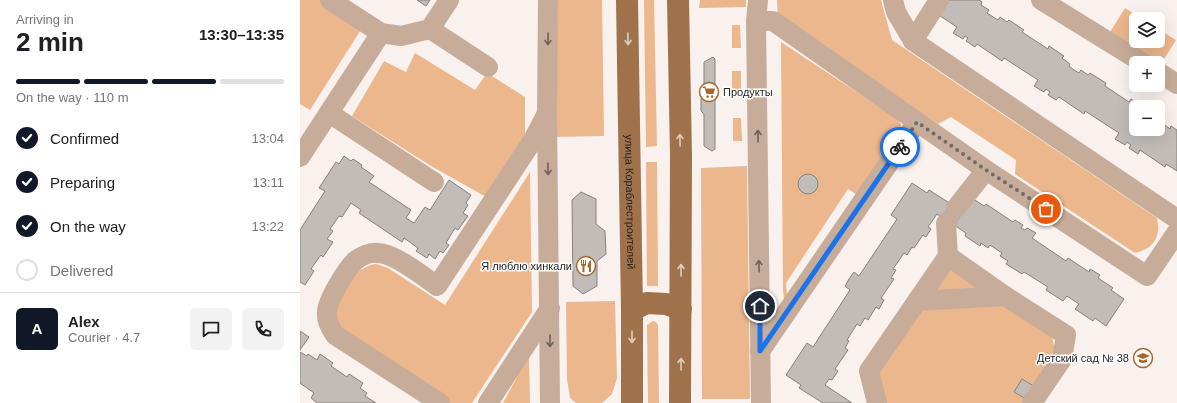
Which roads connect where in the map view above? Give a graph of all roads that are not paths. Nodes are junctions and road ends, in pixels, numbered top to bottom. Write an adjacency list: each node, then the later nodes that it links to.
1 (450, 0): 11 (street)
2 (548, 0): 19 (street, one-way to 19)
3 (627, 0): 31 (main road, улица Кораблестроителей, one-way to 31)
4 (678, 0): 30 (main road, one-way to 4)
5 (758, 0): 10 (street)
6 (893, 0): 13 (street)
7 (939, 0): 13 (street)
8 (1041, 0): 14 (street)
9 (343, 3): 12 (street)
10 (756, 22): 20 (street); 32 (street, one-way to 10)
11 (430, 29): 12 (street); 15 (street)
12 (381, 33): 18 (street)
13 (913, 41): 24 (street)
14 (1132, 56)
15 (488, 67)
16 (1165, 76): 17 (street)
17 (1177, 84)
18 (329, 113): 21 (street); 23 (street)
19 (547, 113): 29 (street, one-way to 29); 33 (street)
20 (917, 122): 22 (street); 32 (street)
21 (300, 157)
22 (986, 170): 25 (street); 26 (street)
23 (434, 182)
24 (1177, 219)
25 (1177, 232)
26 (948, 256): 27 (street); 28 (street)
27 (1005, 296): 28 (street); 40 (street)
28 (917, 301): 39 (street)
29 (550, 308): 34 (street); 35 (street, one-way to 35)
30 (681, 309): 31 (main road); 37 (main road, one-way to 30)
31 (632, 310): 36 (main road, улица Кораблестроителей, one-way to 36)
32 (760, 351): 38 (street)
33 (440, 403)
34 (488, 403)
35 (550, 403)
36 (632, 403)
37 (680, 403)
38 (761, 403)
39 (877, 403)
40 (1032, 403)

